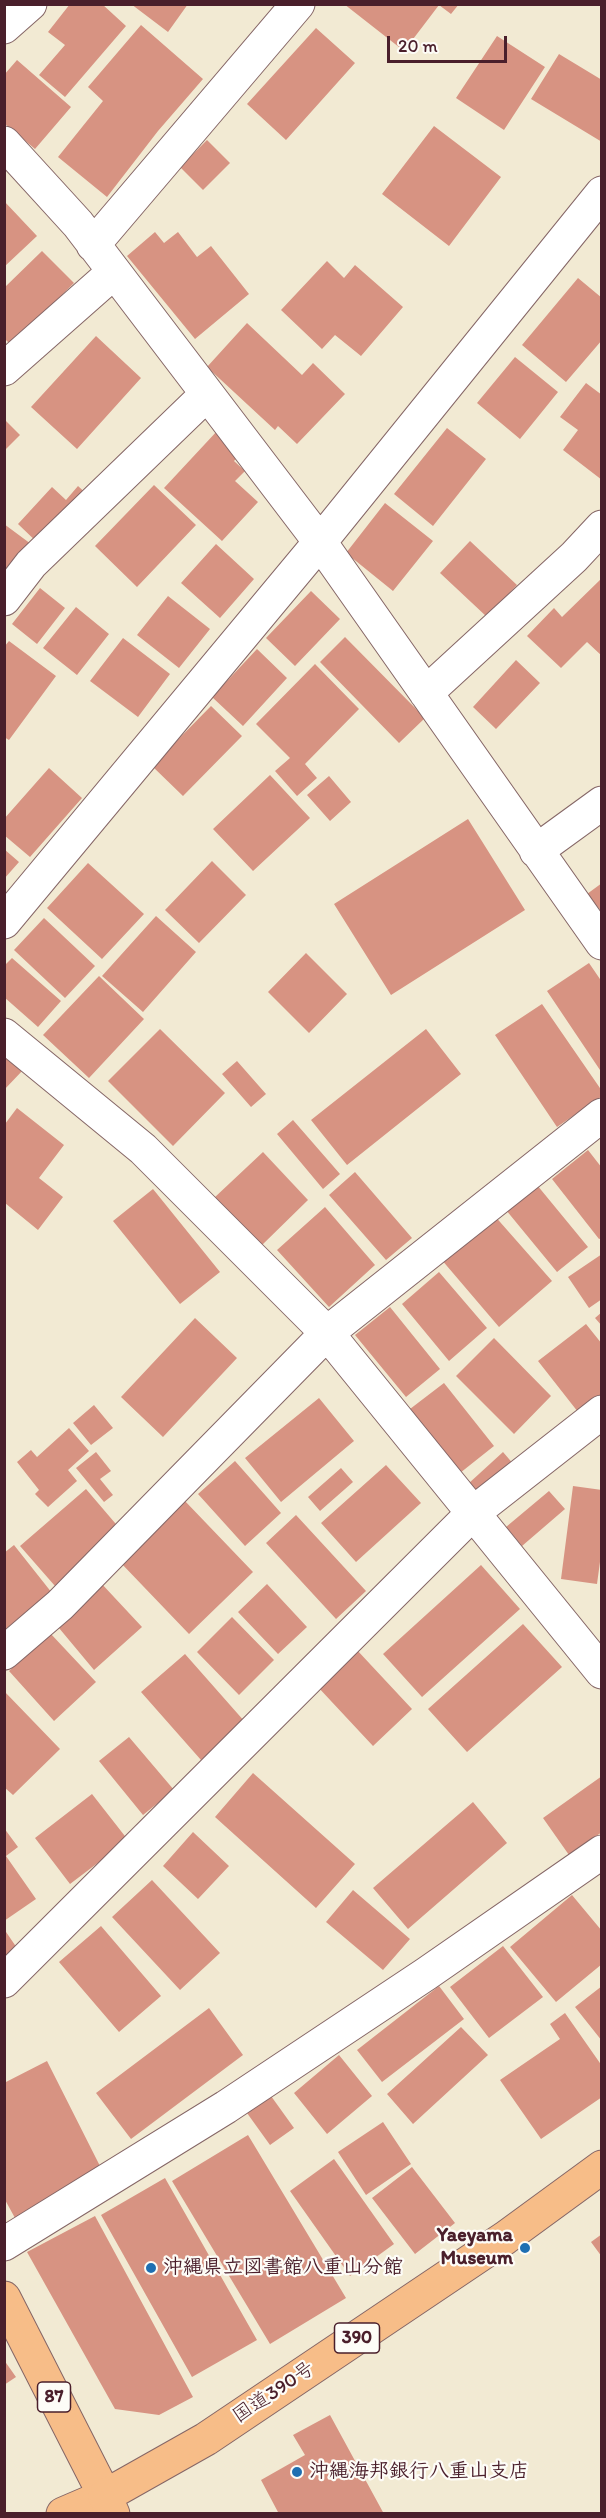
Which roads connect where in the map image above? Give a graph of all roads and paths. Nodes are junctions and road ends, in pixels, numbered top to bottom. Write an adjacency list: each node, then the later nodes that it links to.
1 (30, 4): 3 (street)
2 (298, 4): 6 (street)
3 (4, 27)
4 (4, 143): 6 (street)
5 (602, 193): 11 (street)
6 (93, 245): 7 (street)
7 (114, 272): 8 (street); 9 (street)
8 (4, 369)
9 (207, 394): 11 (street); 12 (street)
10 (602, 527): 13 (street)
11 (320, 542): 13 (street); 16 (street)
12 (4, 599)
13 (426, 693): 15 (street)
14 (602, 803): 15 (street)
15 (536, 851): 17 (street)
16 (4, 922)
17 (602, 943)
18 (4, 1035): 20 (street)
19 (602, 1115): 20 (street)
20 (327, 1333): 22 (street); 24 (street)
21 (602, 1412): 22 (street)
22 (473, 1514): 23 (street); 26 (street)
23 (595, 1650)
24 (4, 1653)
25 (602, 1852): 28 (street)
26 (4, 1981)
27 (602, 2167): 30 (main road, 国道390号 / 390)
28 (4, 2244)
29 (4, 2298): 30 (main road, 87)
30 (109, 2505): 31 (main road, 国道390号)
31 (63, 2514)

